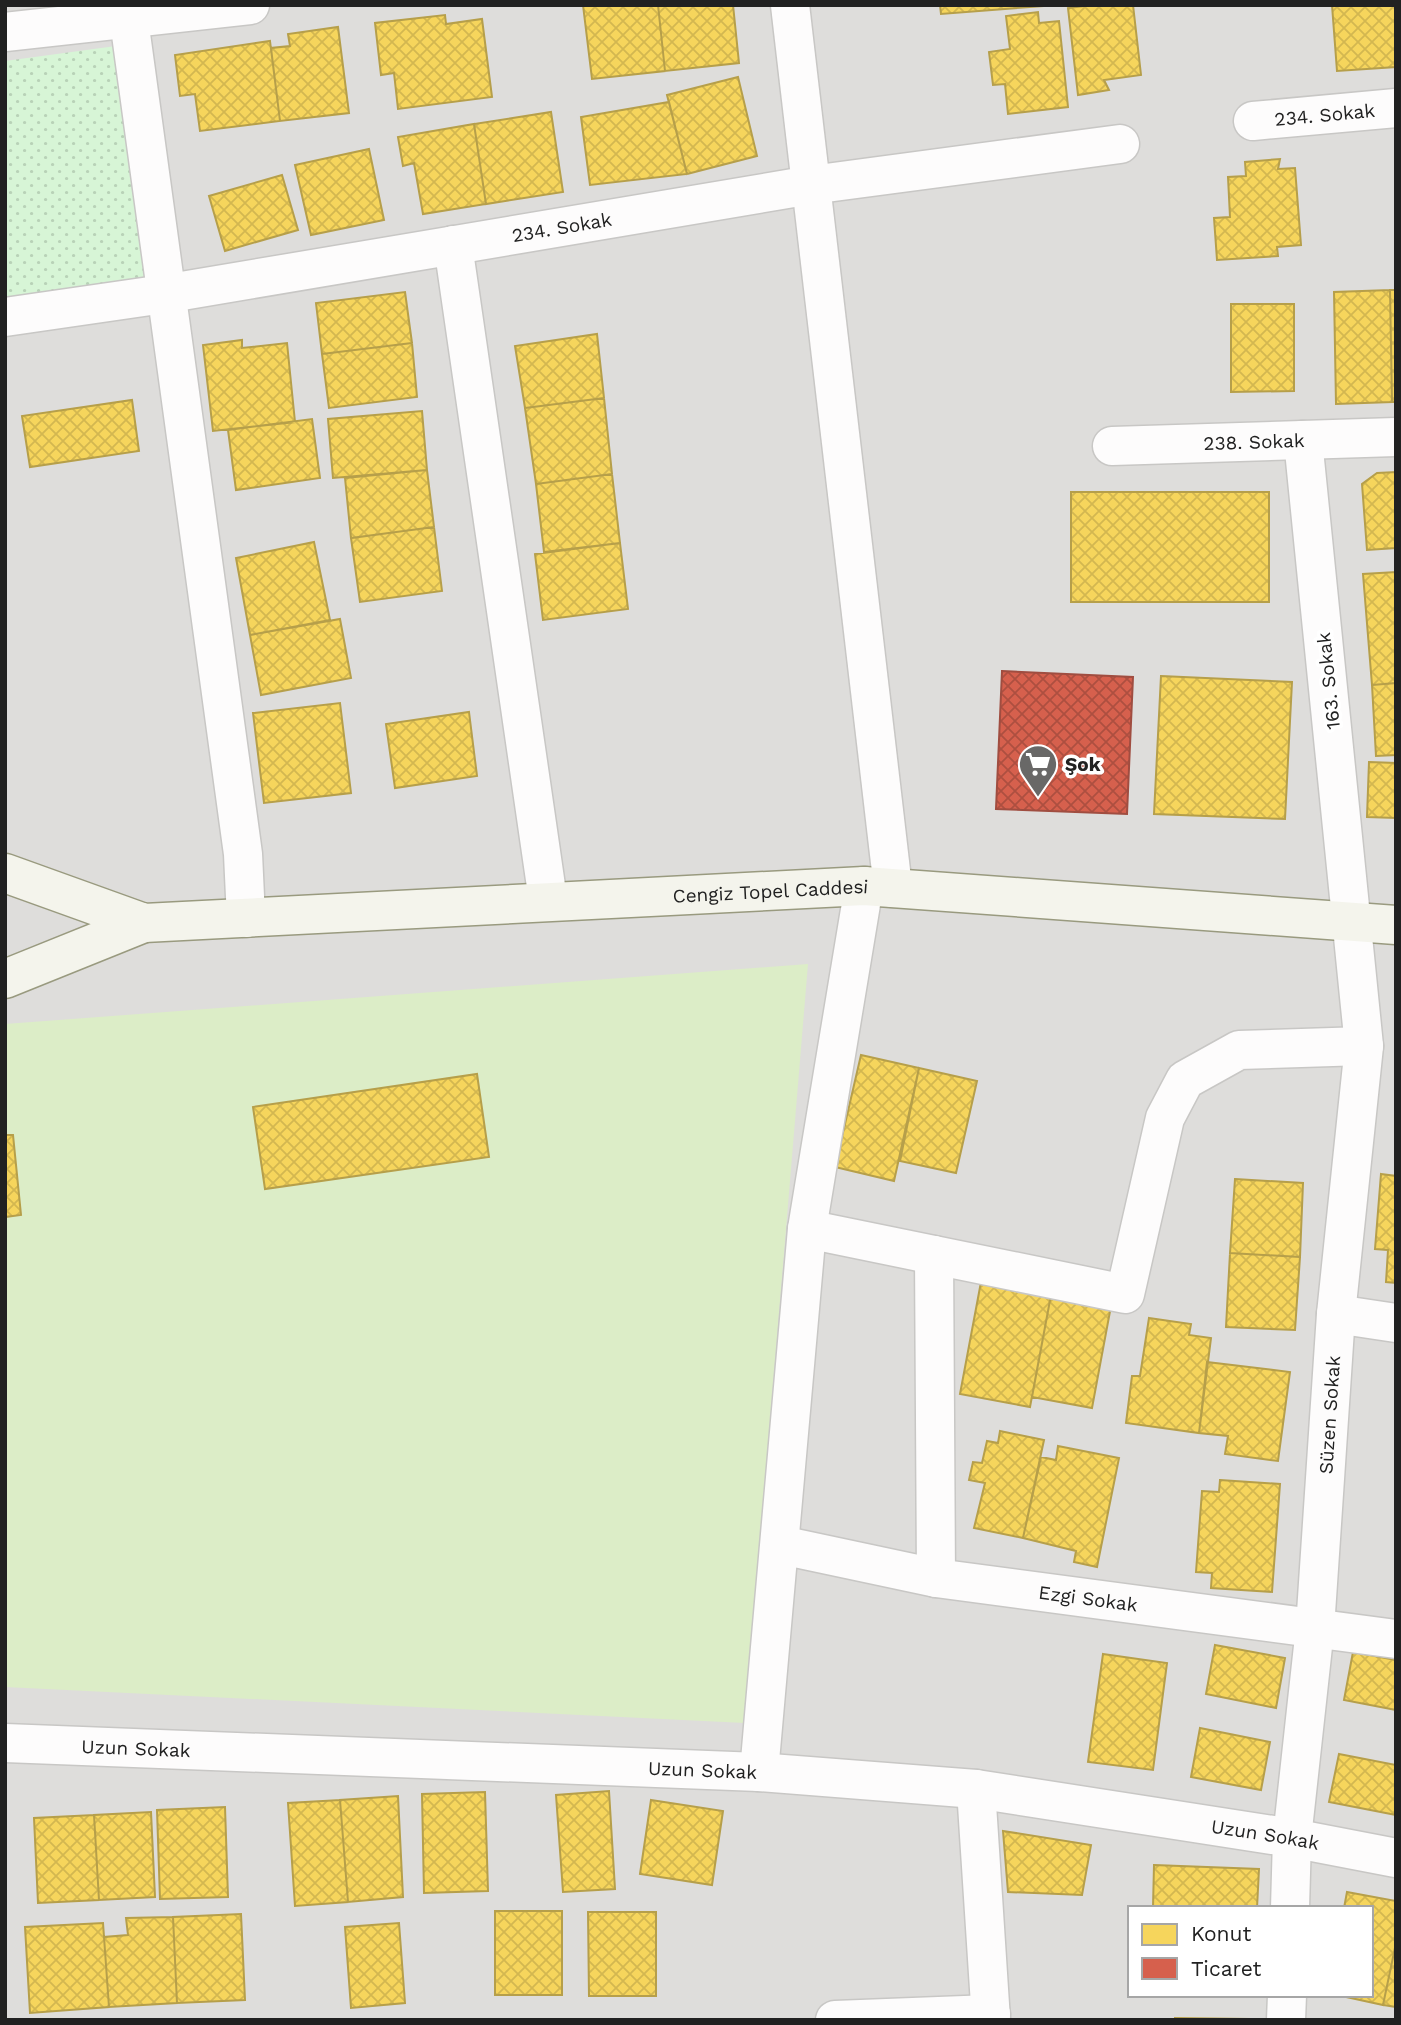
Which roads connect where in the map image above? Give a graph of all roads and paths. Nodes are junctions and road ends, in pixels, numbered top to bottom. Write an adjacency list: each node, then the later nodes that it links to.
1 (250, 5): 3 (street)
2 (790, 5): 8 (street)
3 (127, 13): 4 (street); 10 (street)
4 (5, 32)
5 (1396, 108): 6 (street, 234. Sokak)
6 (1253, 121)
7 (1119, 144): 8 (street, 234. Sokak)
8 (811, 184): 9 (street, 234. Sokak); 16 (street)
9 (453, 246): 10 (street, 234. Sokak); 17 (street)
10 (164, 294): 11 (street, 234. Sokak); 18 (street)
11 (5, 317)
12 (1396, 437): 13 (street, 238. Sokak)
13 (1303, 440): 14 (street, 238. Sokak); 19 (street, 163. Sokak)
14 (1112, 446)
15 (5, 873): 20 (main road)
16 (879, 887): 17 (main road, Cengiz Topel Caddesi); 19 (main road, Cengiz Topel Caddesi); 24 (street)
17 (548, 900): 18 (main road, Cengiz Topel Caddesi)
18 (246, 918): 20 (main road, Cengiz Topel Caddesi)
19 (1354, 922): 21 (main road, Cengiz Topel Caddesi); 23 (street, Süzen Sokak)
20 (144, 923): 22 (main road)
21 (1396, 925)
22 (5, 979)
23 (1364, 1046): 25 (street); 26 (street, Süzen Sokak)
24 (807, 1229): 25 (street); 28 (street)
25 (934, 1255): 29 (street)
26 (1336, 1314): 27 (street); 30 (street, Süzen Sokak)
27 (1396, 1322)
28 (781, 1545): 29 (street, Ezgi Sokak); 33 (street)
29 (936, 1578): 30 (street, Ezgi Sokak)
30 (1315, 1628): 31 (street, Ezgi Sokak); 35 (street, Süzen Sokak)
31 (1396, 1639)
32 (5, 1743): 33 (street, Uzun Sokak)
33 (759, 1772): 34 (street, Uzun Sokak)
34 (976, 1789): 35 (street, Uzun Sokak); 39 (street)
35 (1292, 1838): 36 (street, Uzun Sokak); 37 (street, Süzen Sokak)
36 (1396, 1858)
37 (1290, 1906)
38 (1287, 1997): 41 (street)
39 (991, 2017): 40 (street)
40 (835, 2020)
41 (1286, 2020)

